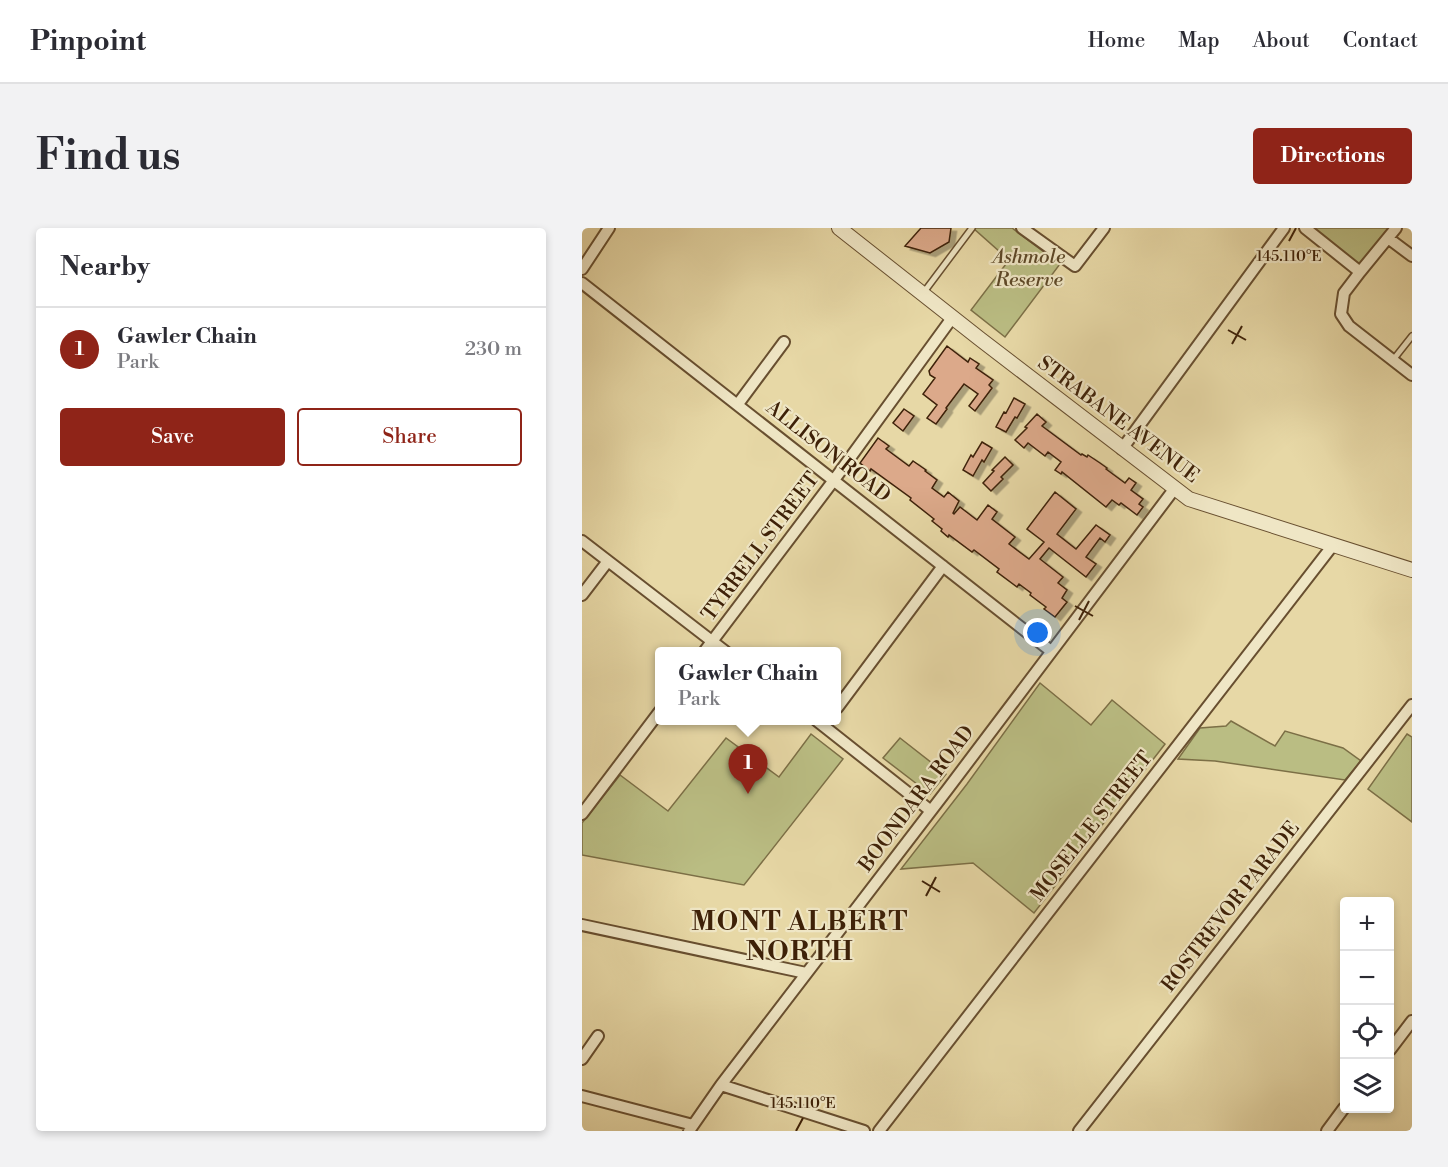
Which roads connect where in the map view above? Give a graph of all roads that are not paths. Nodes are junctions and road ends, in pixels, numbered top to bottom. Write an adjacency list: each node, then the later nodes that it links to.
1 (609, 228): 11 (street)
2 (839, 228): 14 (street, STRABANE AVENUE)
3 (972, 228): 14 (lane)
4 (1022, 228): 5 (street)
5 (1104, 228)
6 (1284, 228): 21 (street)
7 (1305, 228): 12 (street)
8 (1396, 228): 9 (street)
9 (1388, 238): 10 (street); 12 (street)
10 (1412, 256)
11 (582, 269)
12 (1360, 272): 18 (street)
13 (582, 283): 20 (street, ALLISON ROAD)
14 (923, 294): 15 (street, STRABANE AVENUE)
15 (952, 318): 21 (street, STRABANE AVENUE); 22 (street, TYRRELL STREET)
16 (1412, 336): 18 (lane)
17 (784, 342): 20 (street)
18 (1393, 360): 19 (street)
19 (1412, 375)
20 (738, 404): 22 (street, ALLISON ROAD)
21 (1122, 449): 23 (street, STRABANE AVENUE)
22 (834, 480): 27 (street, ALLISON ROAD); 30 (street, TYRRELL STREET)
23 (1174, 488): 25 (street, STRABANE AVENUE); 33 (street, BOONDARA ROAD)
24 (582, 541): 26 (street)
25 (1333, 545): 28 (street, STRABANE AVENUE); 52 (street, MOSELLE STREET)
26 (608, 561): 29 (street); 30 (street)
27 (943, 566): 33 (street, ALLISON ROAD); 34 (street)
28 (1412, 570)
29 (582, 595)
30 (712, 641): 31 (street, TYRRELL STREET); 32 (street)
31 (707, 647)
32 (720, 647)
33 (1051, 651): 39 (street, BOONDARA ROAD)
34 (841, 703)
35 (1412, 705): 53 (street, ROSTREVOR PARADE)
36 (655, 717): 38 (street)
37 (826, 725): 39 (street)
38 (586, 799): 40 (street)
39 (931, 811): 42 (street, BOONDARA ROAD)
40 (582, 814)
41 (582, 924): 42 (street)
42 (806, 973): 47 (street, BOONDARA ROAD)
43 (1412, 1021): 45 (street)
44 (598, 1036): 46 (street)
45 (1394, 1044)
46 (582, 1059)
47 (721, 1085): 50 (street, BOONDARA ROAD); 51 (street)
48 (582, 1096): 50 (street)
49 (1340, 1113): 54 (street)
50 (691, 1128)
51 (864, 1131)
52 (879, 1131)
53 (1079, 1131)
54 (1327, 1131)

